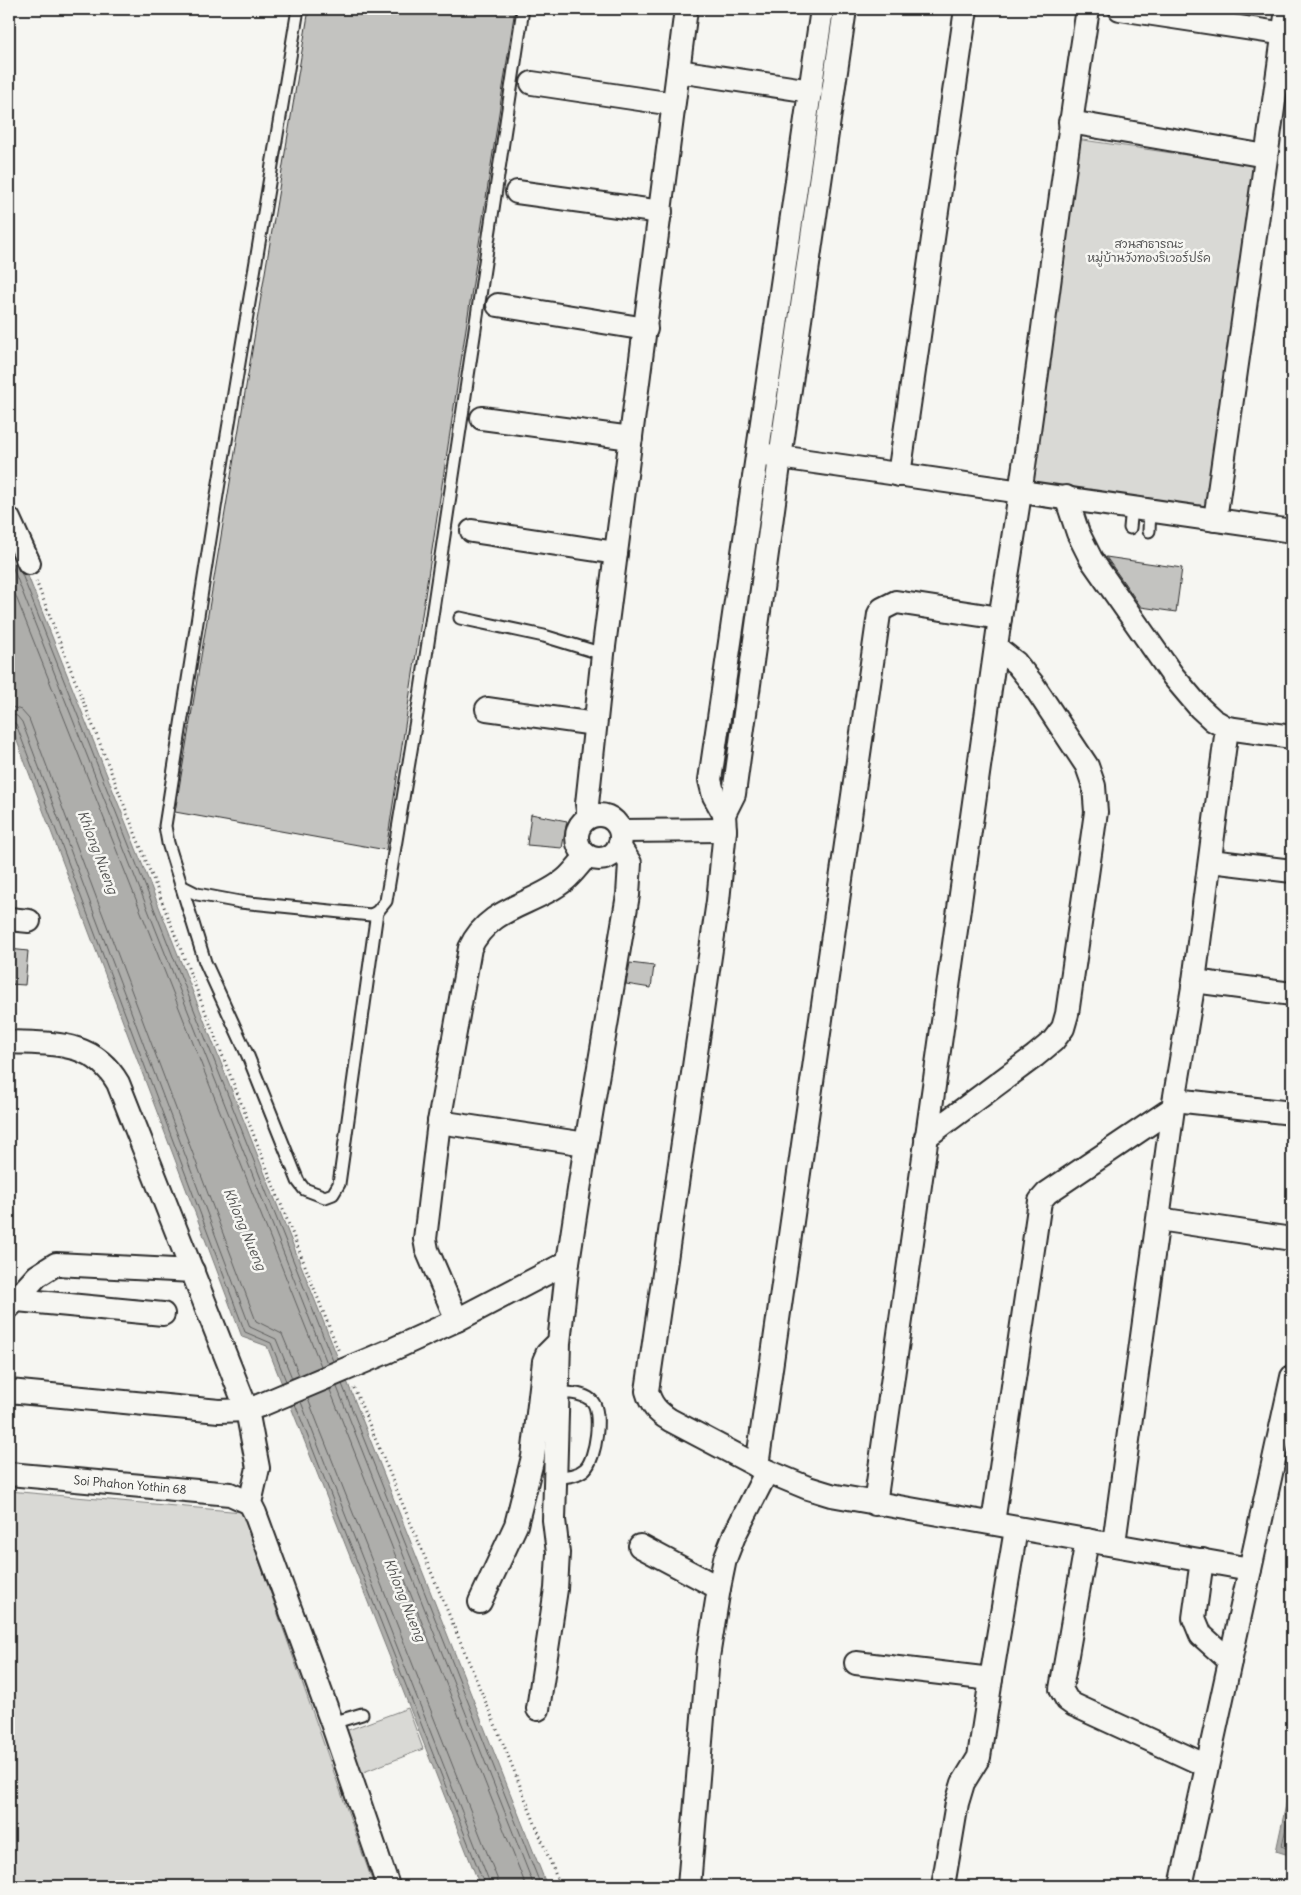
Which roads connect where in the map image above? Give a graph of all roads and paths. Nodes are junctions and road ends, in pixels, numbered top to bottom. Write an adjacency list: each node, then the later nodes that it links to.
1 (298, 9): 48 (lane)
2 (523, 9): 49 (lane)
3 (686, 9): 11 (street)
4 (822, 9): 13 (street)
5 (845, 9): 24 (street)
6 (966, 9): 25 (street)
7 (1088, 9): 15 (street)
8 (1120, 9): 10 (street)
9 (1286, 9): 10 (street)
10 (1288, 34): 16 (street)
11 (678, 71): 13 (street); 14 (street)
12 (532, 83): 14 (street)
13 (811, 90): 23 (street)
14 (673, 104): 18 (street)
15 (1070, 122): 16 (street); 26 (street)
16 (1266, 156): 29 (street)
17 (517, 192): 18 (street)
18 (661, 212): 20 (street)
19 (498, 305): 20 (street)
20 (646, 329): 22 (street)
21 (482, 418): 22 (street)
22 (631, 438): 32 (street)
23 (758, 454): 24 (street); 43 (street)
24 (780, 458): 25 (street); 43 (street)
25 (899, 475): 26 (street)
26 (1022, 491): 27 (street); 35 (street)
27 (1066, 497): 29 (street); 40 (street)
28 (9, 519): 33 (street)
29 (1215, 520): 31 (street)
30 (472, 531): 32 (street)
31 (1292, 531)
32 (616, 553): 37 (street)
33 (29, 563): 66 (path)
34 (460, 618): 37 (lane)
35 (1000, 618): 36 (street); 72 (street)
36 (997, 648): 56 (street); 56 (street)
37 (603, 654): 39 (street)
38 (487, 709): 39 (street)
39 (595, 724): 42 (street)
40 (1227, 728): 41 (street); 46 (street)
41 (1292, 737)
42 (589, 817): 44 (street); 45 (street)
43 (724, 822): 44 (street); 72 (street)
44 (620, 839): 45 (street); 57 (street)
45 (587, 856): 55 (street)
46 (1210, 861): 47 (street); 50 (street)
47 (1292, 871)
48 (181, 886): 49 (lane); 49 (lane)
49 (377, 912)
50 (1194, 981): 51 (street); 53 (street)
51 (1292, 994)
52 (9, 1042): 61 (street)
53 (1174, 1104): 54 (street); 58 (street); 77 (street)
54 (1292, 1114)
55 (439, 1122): 57 (street); 64 (street)
56 (926, 1137): 76 (street)
57 (586, 1144): 60 (street)
58 (1159, 1219): 59 (street); 80 (street)
59 (1292, 1239)
60 (568, 1262): 64 (street); 65 (street)
61 (193, 1271): 62 (street); 71 (street)
62 (13, 1304): 63 (street)
63 (163, 1314)
64 (457, 1320): 71 (street, bridge)
65 (559, 1344): 70 (street); 85 (street)
66 (342, 1360)
67 (1292, 1377): 83 (street)
68 (353, 1387): 94 (path)
69 (9, 1391): 71 (street)
70 (558, 1392): 74 (street); 74 (lane)
71 (254, 1408): 75 (street)
72 (762, 1469): 76 (street); 84 (street)
73 (9, 1474): 75 (street, Soi Phahon Yothin 68)
74 (556, 1478): 89 (street)
75 (250, 1503): 91 (street)
76 (875, 1504): 77 (street)
77 (993, 1523): 78 (street)
78 (1016, 1529): 79 (street); 88 (street)
79 (1087, 1540): 80 (street); 92 (street)
80 (1114, 1543): 82 (street)
81 (640, 1546): 84 (street)
82 (1202, 1560): 83 (street); 86 (street)
83 (1250, 1569): 86 (street)
84 (719, 1588): 95 (street)
85 (480, 1602)
86 (1230, 1661): 92 (street)
87 (856, 1663): 88 (street)
88 (991, 1678): 96 (street)
89 (538, 1709)
90 (362, 1714): 91 (lane)
91 (332, 1724): 93 (street)
92 (1207, 1766): 97 (street)
93 (388, 1886)
94 (560, 1886)
95 (688, 1886)
96 (944, 1886)
97 (1181, 1886)

